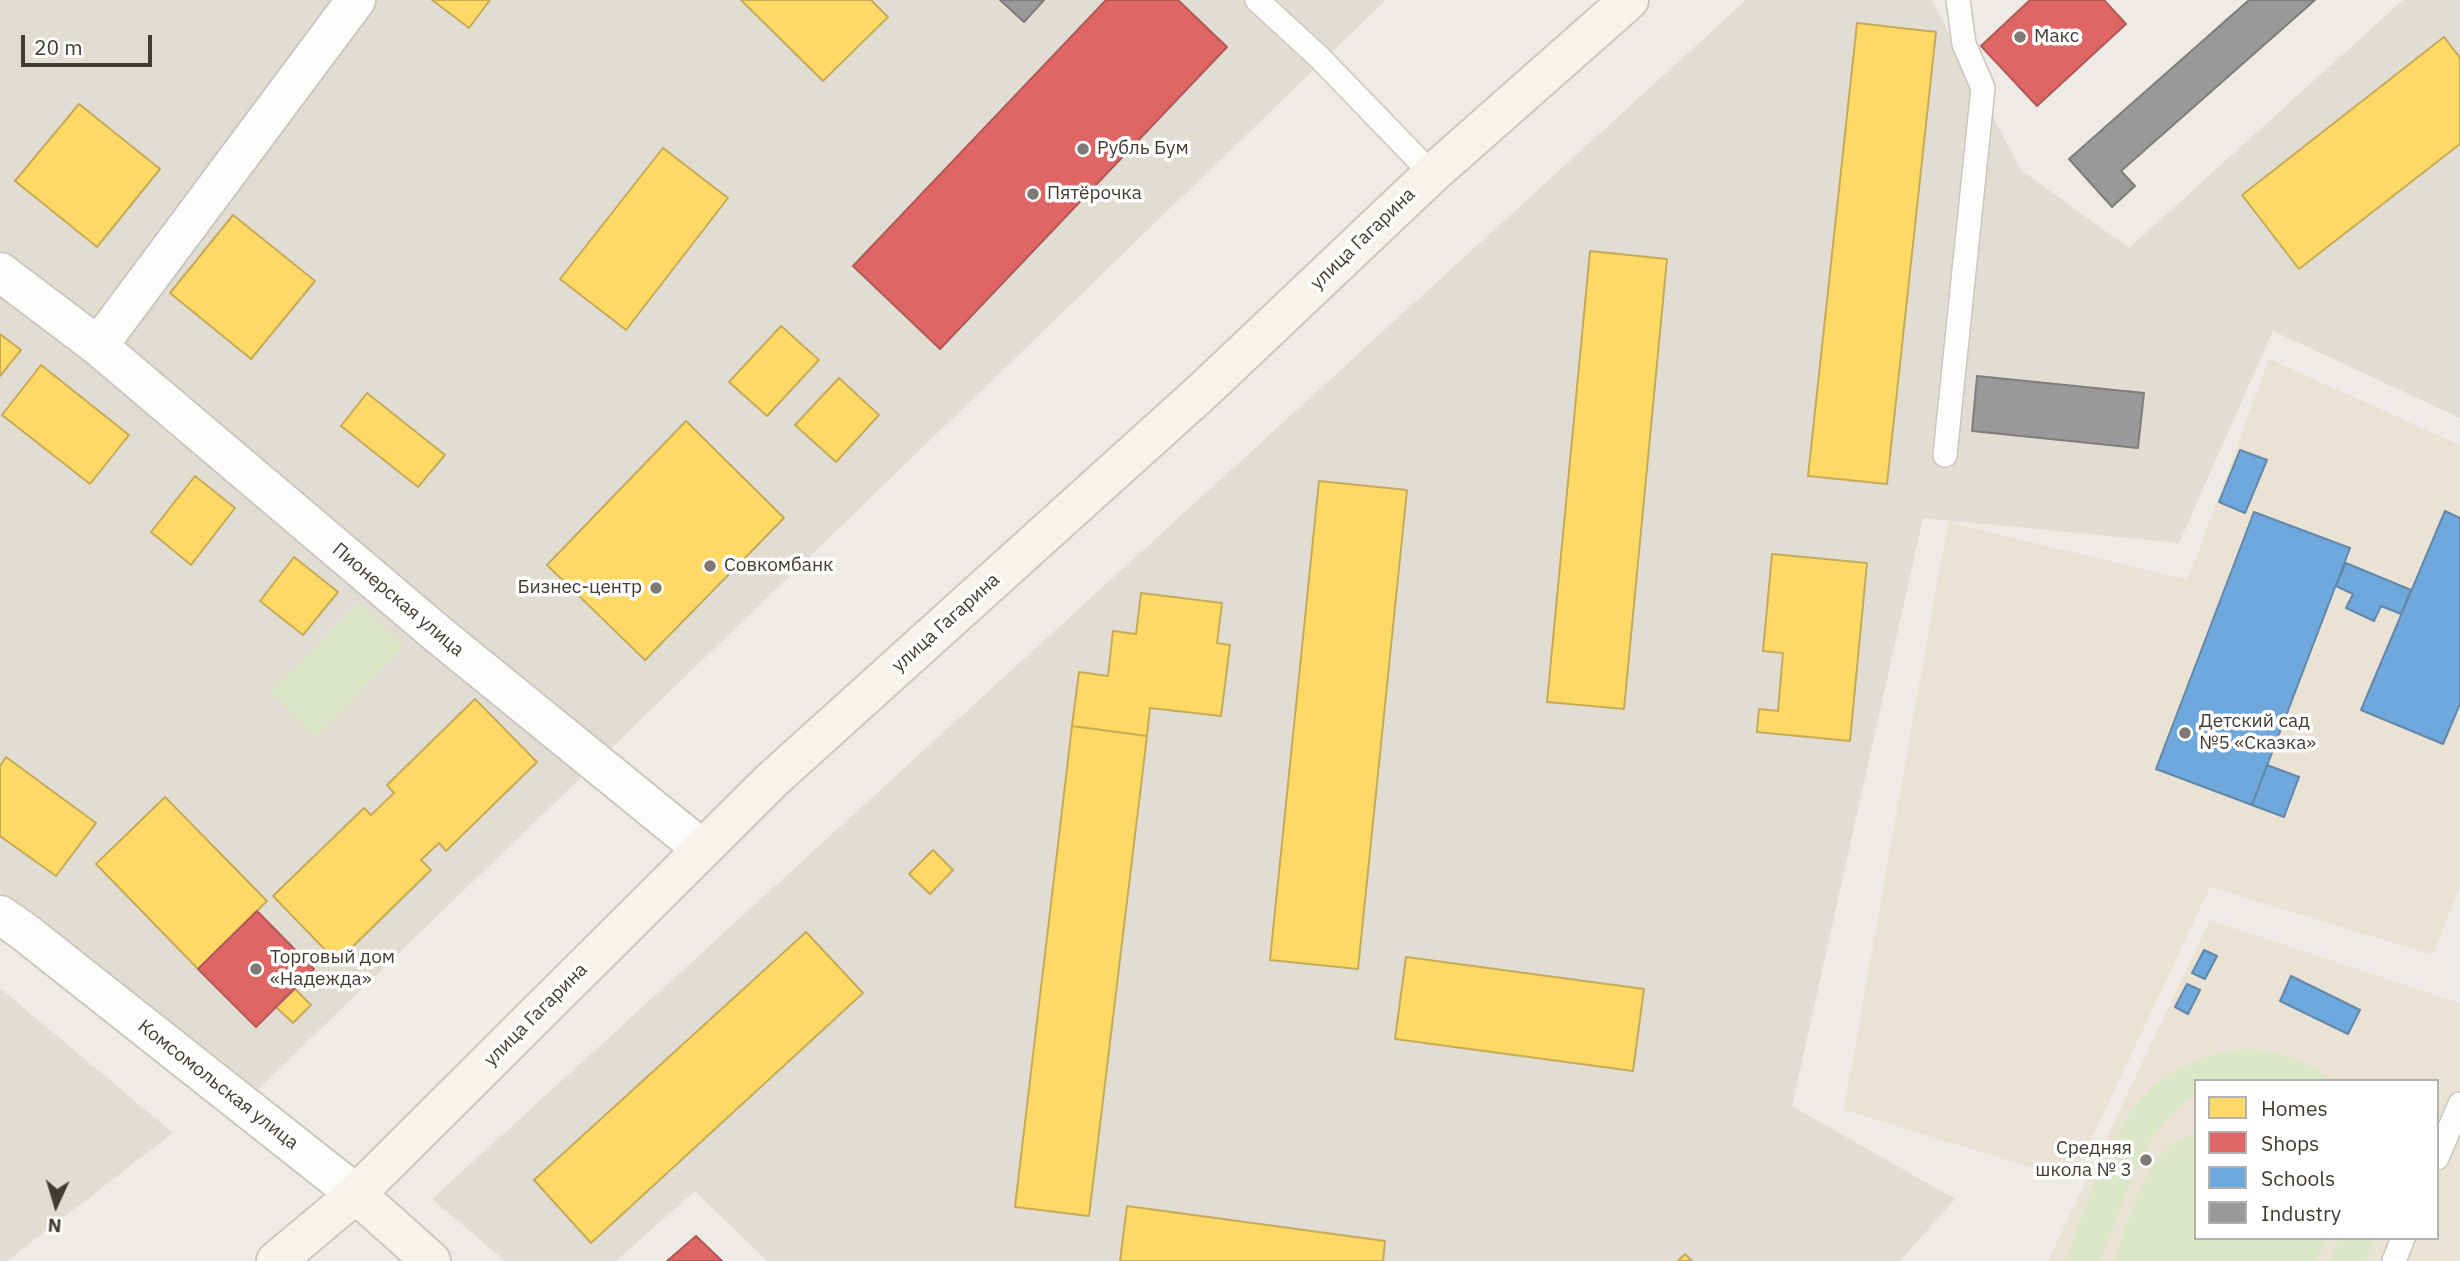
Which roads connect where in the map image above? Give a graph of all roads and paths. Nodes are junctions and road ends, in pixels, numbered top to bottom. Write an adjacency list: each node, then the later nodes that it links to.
1 (356, 0): 7 (street)
2 (1257, 0): 5 (lane)
3 (1629, 0): 5 (main road, улица Гагарина)
4 (1958, 0): 8 (lane)
5 (1432, 174): 9 (main road, улица Гагарина)
6 (0, 272): 7 (street, Пионерская улица)
7 (98, 346): 9 (street, Пионерская улица)
8 (1945, 454)
9 (702, 849): 13 (main road, улица Гагарина)
10 (0, 915): 13 (street, Комсомольская улица)
11 (2460, 1104): 12 (lane)
12 (2439, 1153)
13 (355, 1194): 15 (main road, улица Гагарина); 16 (main road, Комсомольская улица)
14 (2402, 1240): 17 (lane)
15 (276, 1261)
16 (431, 1261)
17 (2394, 1261)

